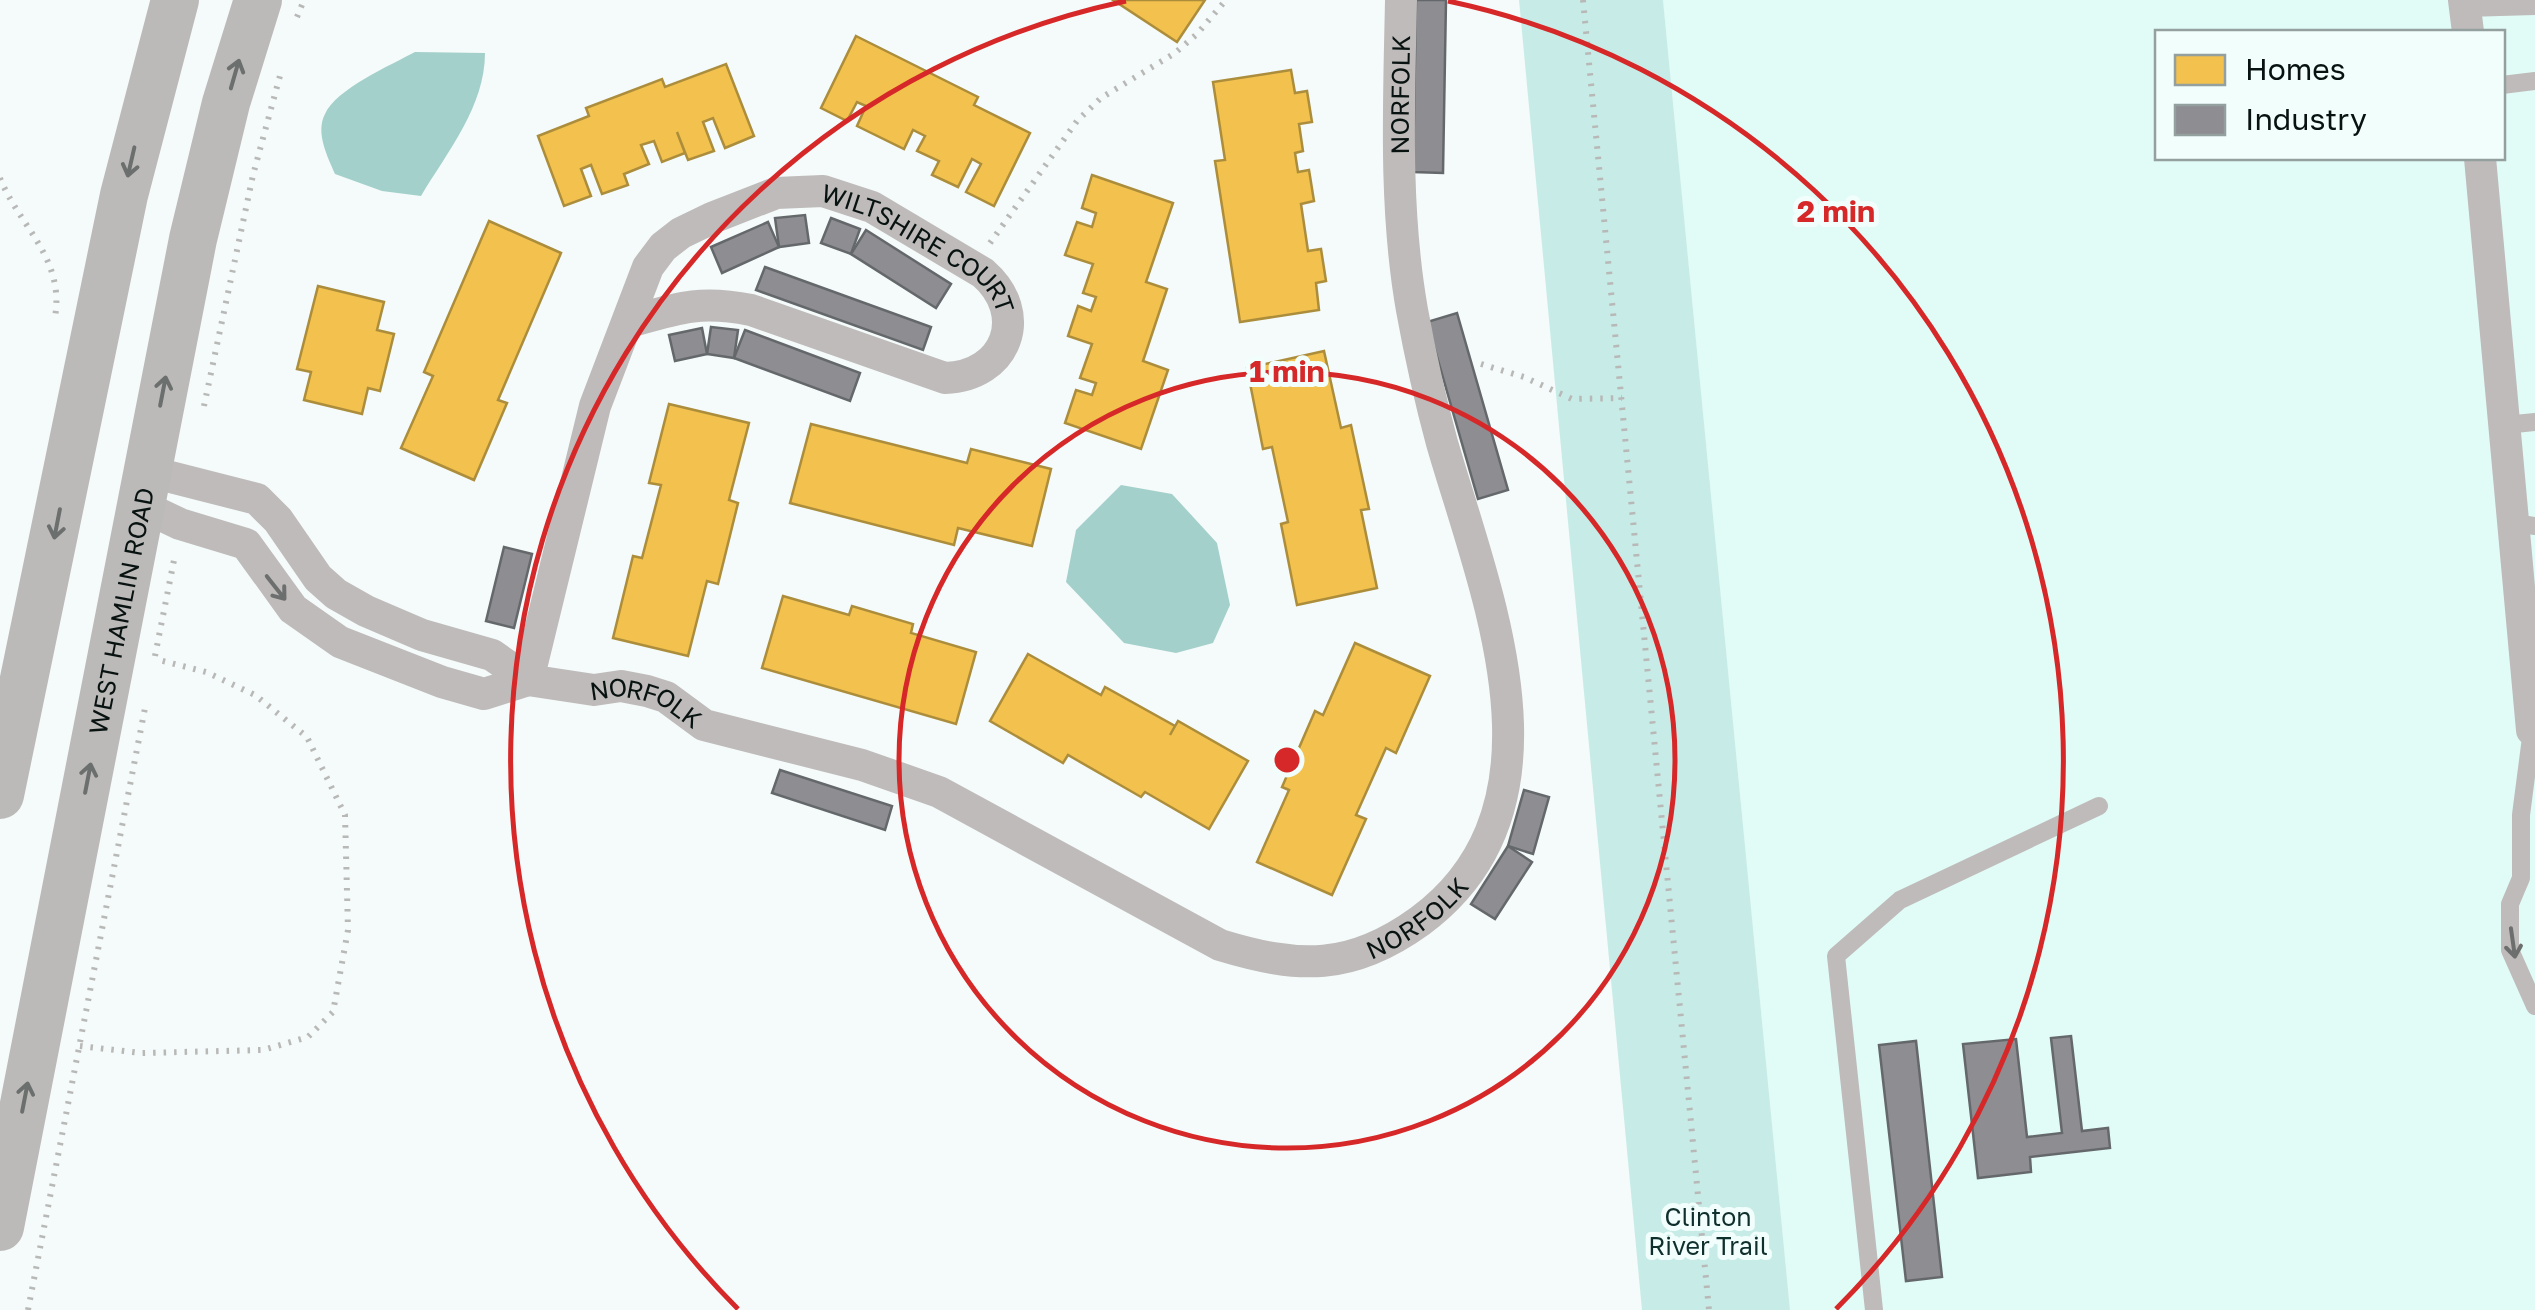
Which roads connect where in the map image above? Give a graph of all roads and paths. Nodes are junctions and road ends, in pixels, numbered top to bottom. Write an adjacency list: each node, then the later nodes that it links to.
1 (175, 0): 22 (main road, one-way to 22)
2 (258, 0): 23 (main road, WEST HAMLIN ROAD, one-way to 2)
3 (304, 0): 9 (path)
4 (1226, 0): 15 (path)
5 (1400, 0): 31 (street, NORFOLK)
6 (1583, 0): 19 (path)
7 (2535, 6): 8 (lane)
8 (2466, 14)
9 (290, 34)
10 (281, 70): 20 (path)
11 (2535, 81): 12 (lane)
12 (2505, 85)
13 (2480, 160): 21 (street)
14 (0, 178): 17 (path)
15 (975, 268): 16 (street, WILTSHIRE COURT); 16 (street, WILTSHIRE COURT)
16 (629, 322): 31 (street, WILTSHIRE COURT)
17 (53, 329)
18 (1481, 364): 19 (path)
19 (1622, 398): 41 (path)
20 (203, 410)
21 (2520, 423): 25 (street)
22 (75, 428): 23 (main road); 34 (main road, one-way to 34)
23 (156, 500): 24 (street, NORFOLK); 26 (street); 28 (path); 39 (main road, WEST HAMLIN ROAD, one-way to 23)
24 (278, 520): 26 (street); 27 (street, NORFOLK)
25 (2525, 524): 33 (street)
26 (254, 552): 29 (street, NORFOLK, one-way to 29)
27 (422, 635): 29 (street); 31 (street, NORFOLK)
28 (155, 659): 30 (path); 38 (path)
29 (411, 671): 31 (street, NORFOLK)
30 (151, 678)
31 (528, 680)
32 (148, 698): 38 (path)
33 (2534, 732): 36 (lane)
34 (0, 795)
35 (2098, 806): 42 (lane)
36 (2528, 883): 37 (lane, one-way to 37)
37 (2535, 1006)
38 (80, 1046): 40 (path)
39 (0, 1228)
40 (28, 1310)
41 (1709, 1310)
42 (1874, 1310)

